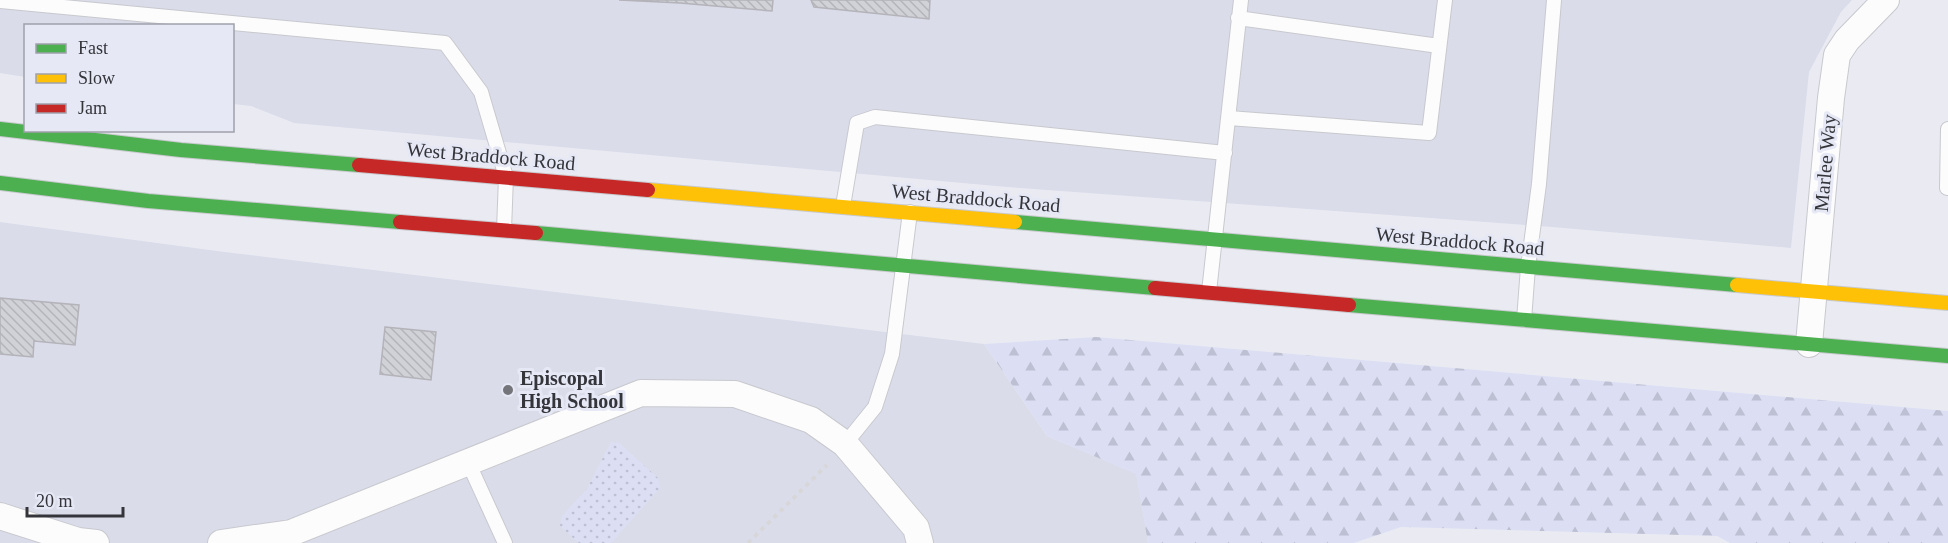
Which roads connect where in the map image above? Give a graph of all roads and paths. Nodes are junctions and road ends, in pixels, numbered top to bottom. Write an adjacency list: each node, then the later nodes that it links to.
1 (1241, 0): 6 (lane)
2 (1445, 0): 7 (lane)
3 (1554, 0): 22 (lane)
4 (0, 1): 14 (lane)
5 (1878, 3): 23 (street, Marlee Way)
6 (1238, 18): 7 (lane); 8 (lane)
7 (1439, 46): 8 (lane)
8 (1229, 118): 13 (lane)
9 (0, 129): 11 (main road, West Braddock Road)
10 (1948, 129): 16 (lane)
11 (24, 132)
12 (26, 132): 14 (main road, West Braddock Road)
13 (1226, 153): 17 (lane); 20 (lane)
14 (506, 177): 17 (main road, West Braddock Road); 19 (lane)
15 (0, 183): 19 (main road)
16 (1947, 188)
17 (843, 206): 18 (main road, West Braddock Road)
18 (910, 212): 20 (main road, West Braddock Road); 21 (lane)
19 (504, 230): 21 (main road)
20 (1215, 240): 22 (main road, West Braddock Road); 24 (lane)
21 (902, 266): 24 (main road); 29 (lane)
22 (1528, 267): 23 (main road, West Braddock Road); 26 (lane)
23 (1814, 291): 25 (main road, West Braddock Road); 27 (street, Marlee Way)
24 (1209, 292): 26 (main road)
25 (1948, 303)
26 (1524, 320): 27 (main road)
27 (1809, 344): 28 (main road)
28 (1948, 356)
29 (845, 444): 30 (street); 35 (path); 36 (street)
30 (468, 462): 33 (street); 34 (lane)
31 (0, 516): 32 (street)
32 (84, 542)
33 (221, 543)
34 (505, 543)
35 (747, 543)
36 (920, 543)

